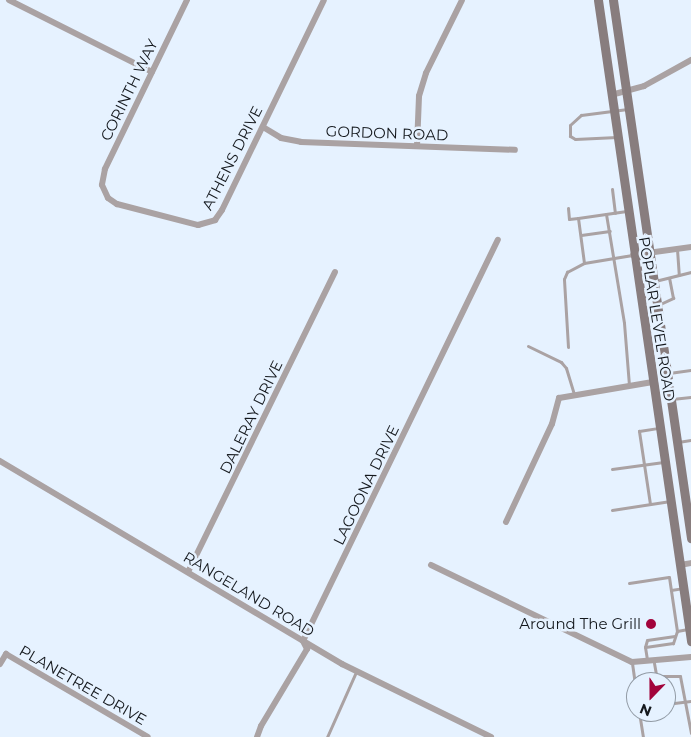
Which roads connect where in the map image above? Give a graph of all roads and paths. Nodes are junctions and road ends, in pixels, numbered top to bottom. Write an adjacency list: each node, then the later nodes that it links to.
1 (9, 0): 8 (street)
2 (187, 0): 8 (street, CORINTH WAY)
3 (324, 0): 13 (street, ATHENS DRIVE)
4 (462, 0): 15 (street)
5 (598, 0): 10 (main road, POPLAR LEVEL ROAD)
6 (612, 0): 9 (main road, POPLAR LEVEL ROAD)
7 (691, 60): 9 (street)
8 (152, 72): 18 (street, CORINTH WAY)
9 (626, 92): 10 (street); 11 (main road, POPLAR LEVEL ROAD)
10 (611, 95): 12 (main road, POPLAR LEVEL ROAD)
11 (628, 109): 12 (lane); 29 (main road, POPLAR LEVEL ROAD)
12 (614, 112): 14 (main road, POPLAR LEVEL ROAD); 14 (lane)
13 (263, 127): 15 (street, GORDON ROAD); 18 (street, ATHENS DRIVE)
14 (618, 137): 20 (main road, POPLAR LEVEL ROAD)
15 (417, 146): 16 (street, GORDON ROAD)
16 (515, 150)
17 (612, 189): 21 (lane)
18 (105, 192)
19 (568, 208): 23 (lane)
20 (628, 211): 21 (lane); 30 (main road, POPLAR LEVEL ROAD)
21 (615, 213): 22 (lane)
22 (606, 214): 23 (lane); 24 (lane)
23 (578, 218): 25 (lane)
24 (610, 231): 25 (lane); 31 (lane)
25 (580, 235): 32 (lane)
26 (498, 240): 70 (street, LAGOONA DRIVE)
27 (691, 247): 28 (street)
28 (676, 248): 29 (street); 35 (lane)
29 (649, 251): 30 (street); 37 (main road, POPLAR LEVEL ROAD)
30 (633, 255): 31 (lane); 43 (main road, POPLAR LEVEL ROAD)
31 (615, 258): 32 (lane); 44 (lane)
32 (584, 263): 40 (lane)
33 (335, 272): 63 (street, DALERAY DRIVE)
34 (691, 272): 35 (lane)
35 (678, 276): 36 (lane)
36 (669, 278): 37 (lane); 38 (lane)
37 (654, 281): 38 (main road, POPLAR LEVEL ROAD)
38 (657, 305): 42 (main road, POPLAR LEVEL ROAD)
39 (528, 346): 45 (lane)
40 (568, 347)
41 (691, 370): 42 (lane)
42 (667, 374): 47 (main road, POPLAR LEVEL ROAD)
43 (653, 382): 44 (street); 48 (main road, POPLAR LEVEL ROAD)
44 (628, 386): 45 (street)
45 (574, 394): 58 (street)
46 (691, 397): 47 (lane)
47 (671, 400): 50 (main road, POPLAR LEVEL ROAD)
48 (660, 428): 52 (main road, POPLAR LEVEL ROAD); 53 (lane)
49 (691, 440): 50 (lane)
50 (677, 442): 59 (main road, POPLAR LEVEL ROAD)
51 (0, 461): 63 (street, RANGELAND ROAD)
52 (665, 462): 53 (lane); 55 (main road, POPLAR LEVEL ROAD)
53 (644, 464): 54 (lane); 56 (lane)
54 (612, 469)
55 (670, 501): 56 (lane); 62 (main road, POPLAR LEVEL ROAD)
56 (650, 504): 57 (lane)
57 (612, 510)
58 (506, 522)
59 (691, 536)
60 (691, 564): 62 (street)
61 (431, 565): 74 (street)
62 (680, 565): 65 (main road, POPLAR LEVEL ROAD)
63 (188, 572): 70 (street, RANGELAND ROAD)
64 (629, 583): 66 (lane)
65 (683, 588): 66 (lane); 67 (main road, POPLAR LEVEL ROAD)
66 (671, 590): 68 (lane)
67 (689, 629): 68 (lane); 71 (main road, POPLAR LEVEL ROAD)
68 (677, 631): 69 (lane)
69 (675, 636): 72 (lane); 72 (lane)
70 (303, 641): 77 (street, RANGELAND ROAD); 87 (street, LAGOONA DRIVE)
71 (691, 641)
72 (645, 647): 75 (lane)
73 (691, 657): 75 (street)
74 (632, 662): 75 (street); 78 (lane)
75 (651, 663): 79 (lane)
76 (0, 664): 86 (street, PLANETREE DRIVE)
77 (356, 672): 88 (lane); 89 (street, RANGELAND ROAD)
78 (633, 672)
79 (655, 672)
80 (676, 676): 81 (lane)
81 (686, 701): 82 (lane); 83 (lane); 85 (lane)
82 (691, 701)
83 (676, 702)
84 (641, 722): 90 (lane)
85 (691, 733)
86 (148, 737)
87 (258, 737)
88 (327, 737)
89 (491, 737)
90 (643, 737)

